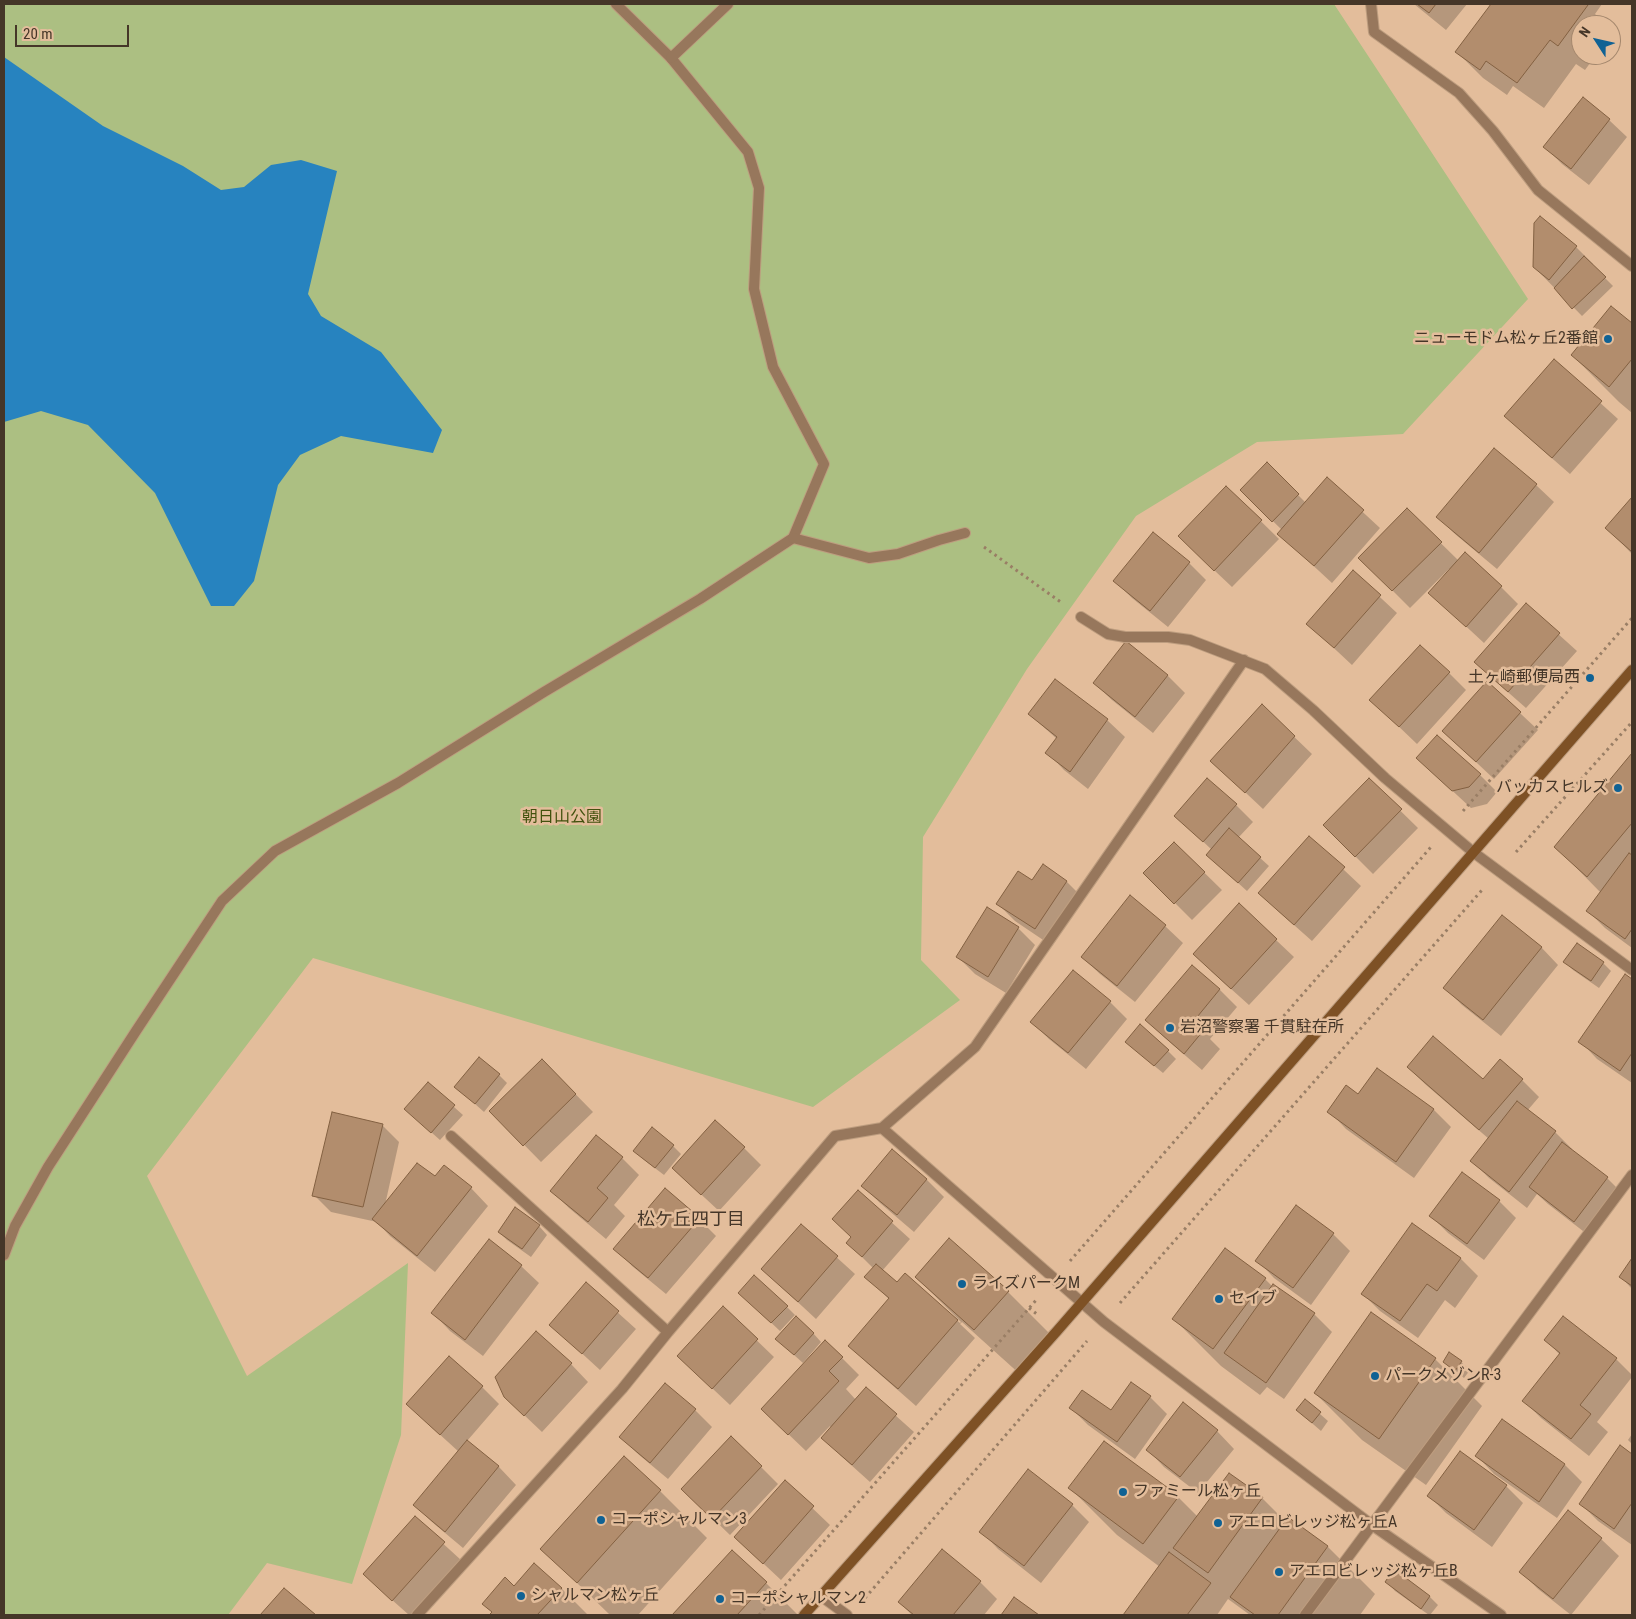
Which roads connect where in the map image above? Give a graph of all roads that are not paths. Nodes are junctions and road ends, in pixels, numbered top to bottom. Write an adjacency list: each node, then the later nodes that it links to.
1 (616, 4): 4 (street)
2 (728, 4): 4 (street)
3 (1371, 4): 5 (street)
4 (671, 58): 7 (street)
5 (1632, 266)
6 (965, 533): 7 (street)
7 (793, 538): 16 (street)
8 (1081, 617): 9 (street)
9 (1244, 660): 11 (street); 13 (street)
10 (1632, 670): 11 (street)
11 (1473, 852): 12 (street); 17 (street)
12 (1632, 970)
13 (882, 1128): 17 (street); 18 (street)
14 (451, 1136): 18 (street)
15 (1632, 1175): 19 (street)
16 (4, 1255)
17 (1081, 1303): 19 (street); 20 (street)
18 (668, 1332): 21 (street)
19 (1372, 1524): 24 (street); 25 (street)
20 (821, 1596): 22 (street); 23 (street)
21 (417, 1615)
22 (804, 1615)
23 (847, 1615)
24 (1305, 1615)
25 (1501, 1615)

